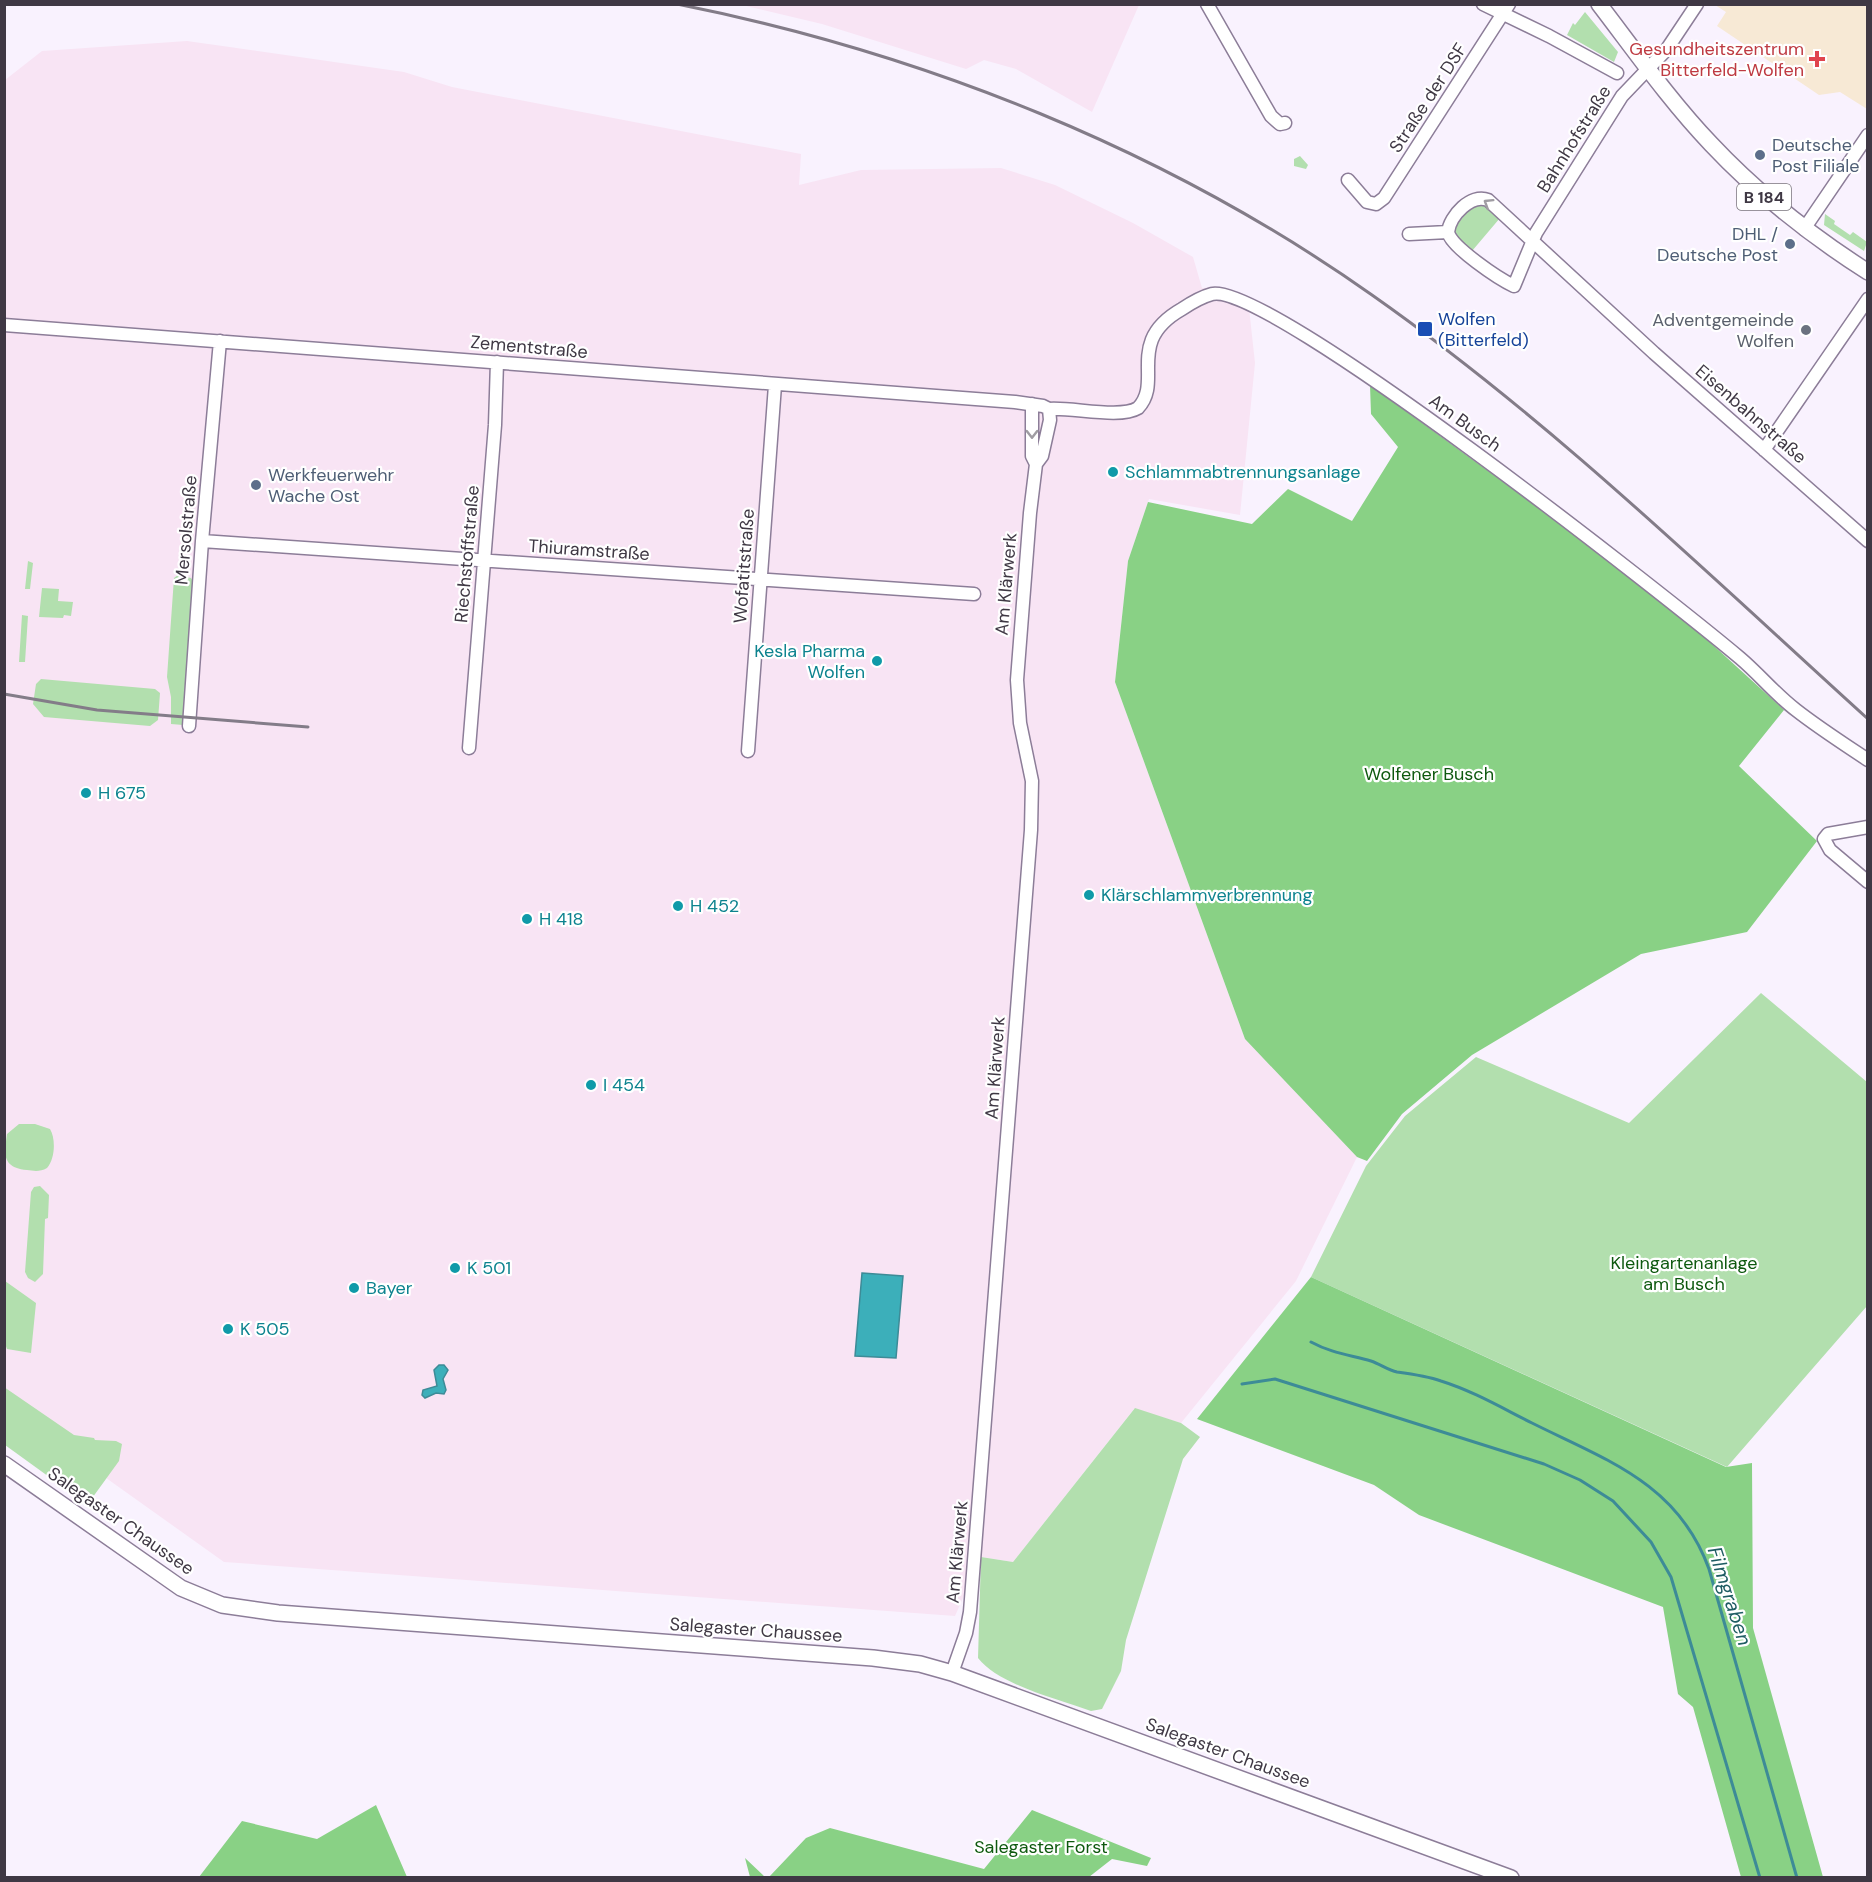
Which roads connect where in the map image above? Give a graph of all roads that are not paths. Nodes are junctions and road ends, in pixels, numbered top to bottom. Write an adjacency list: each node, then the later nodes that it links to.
1 (1207, 4): 8 (street)
2 (1483, 4): 5 (street)
3 (1599, 4): 6 (main road, B 184)
4 (1697, 4): 6 (street, Bahnhofstraße)
5 (1506, 9): 7 (street); 10 (street, Straße der DSF)
6 (1648, 67): 11 (main road, B 184); 14 (street, Bahnhofstraße)
7 (1617, 73)
8 (1285, 123)
9 (1868, 135): 11 (street)
10 (1348, 180)
11 (1804, 229): 15 (main road, B 184)
12 (1448, 232): 13 (street); 14 (street, one-way to 12); 14 (street, Bahnhofstraße)
13 (1409, 234)
14 (1532, 242): 23 (street, Eisenbahnstraße)
15 (1868, 272)
16 (1868, 299): 23 (street)
17 (4, 325): 18 (street, Zementstraße)
18 (220, 341): 19 (street, Zementstraße); 25 (street, Mersolstraße)
19 (497, 362): 20 (street, Zementstraße); 27 (street, Riechstoffstraße)
20 (775, 385): 21 (street, Zementstraße); 28 (street, Wofatitstraße)
21 (1032, 404): 22 (street, Zementstraße); 24 (street, Am Klärwerk, one-way to 24)
22 (1048, 409): 24 (street, Am Klärwerk); 33 (street, Am Busch)
23 (1764, 450): 26 (street, Eisenbahnstraße)
24 (1036, 464): 37 (street, Am Klärwerk)
25 (202, 540): 27 (street, Thiuramstraße); 30 (street, Mersolstraße)
26 (1868, 541)
27 (484, 561): 28 (street, Thiuramstraße); 31 (street, Riechstoffstraße)
28 (761, 579): 29 (street, Thiuramstraße); 32 (street, Wofatitstraße)
29 (974, 594)
30 (190, 724)
31 (469, 748)
32 (748, 751)
33 (1868, 760)
34 (1868, 827): 35 (street)
35 (1868, 882)
36 (4, 1464): 37 (main road, Salegaster Chaussee)
37 (952, 1673): 38 (main road, Salegaster Chaussee)
38 (1511, 1878)

